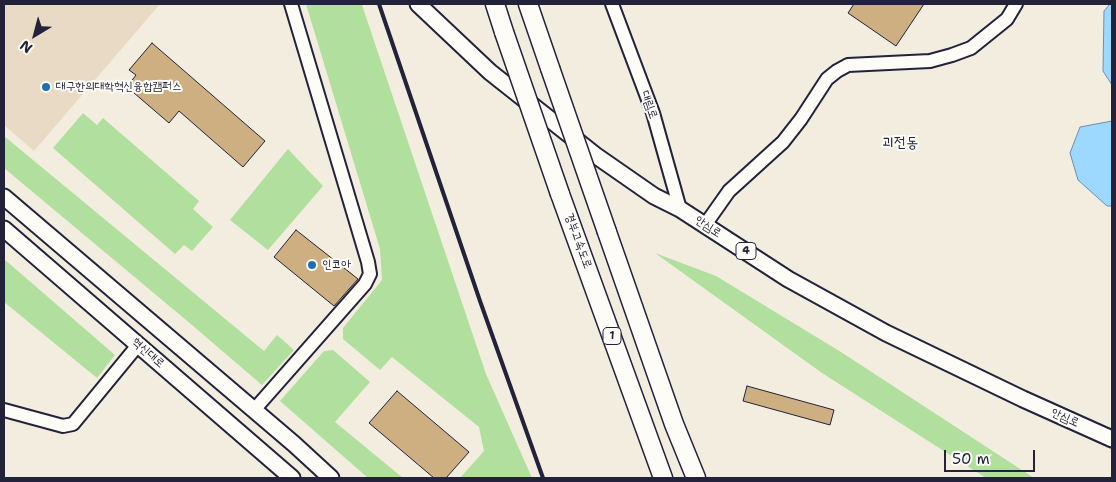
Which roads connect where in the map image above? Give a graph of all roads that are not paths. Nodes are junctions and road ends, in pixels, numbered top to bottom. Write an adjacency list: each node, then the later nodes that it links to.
1 (291, 4): 13 (street)
2 (418, 4): 8 (main road, 안심로 / 4)
3 (495, 4): 17 (highway, 경부고속도로 / 1, bridge)
4 (528, 4): 18 (highway, 1, bridge)
5 (612, 4): 8 (street, 대림로)
6 (1016, 4): 9 (street)
7 (4, 197): 13 (main road)
8 (680, 209): 9 (main road, 안심로 / 4)
9 (705, 225): 14 (main road, 안심로 / 4)
10 (4, 229): 11 (main road, 혁신대로)
11 (138, 345): 12 (street); 15 (main road, 혁신대로)
12 (4, 410)
13 (254, 410): 16 (main road)
14 (1112, 440)
15 (292, 478)
16 (331, 478)
17 (663, 478)
18 (696, 478)

